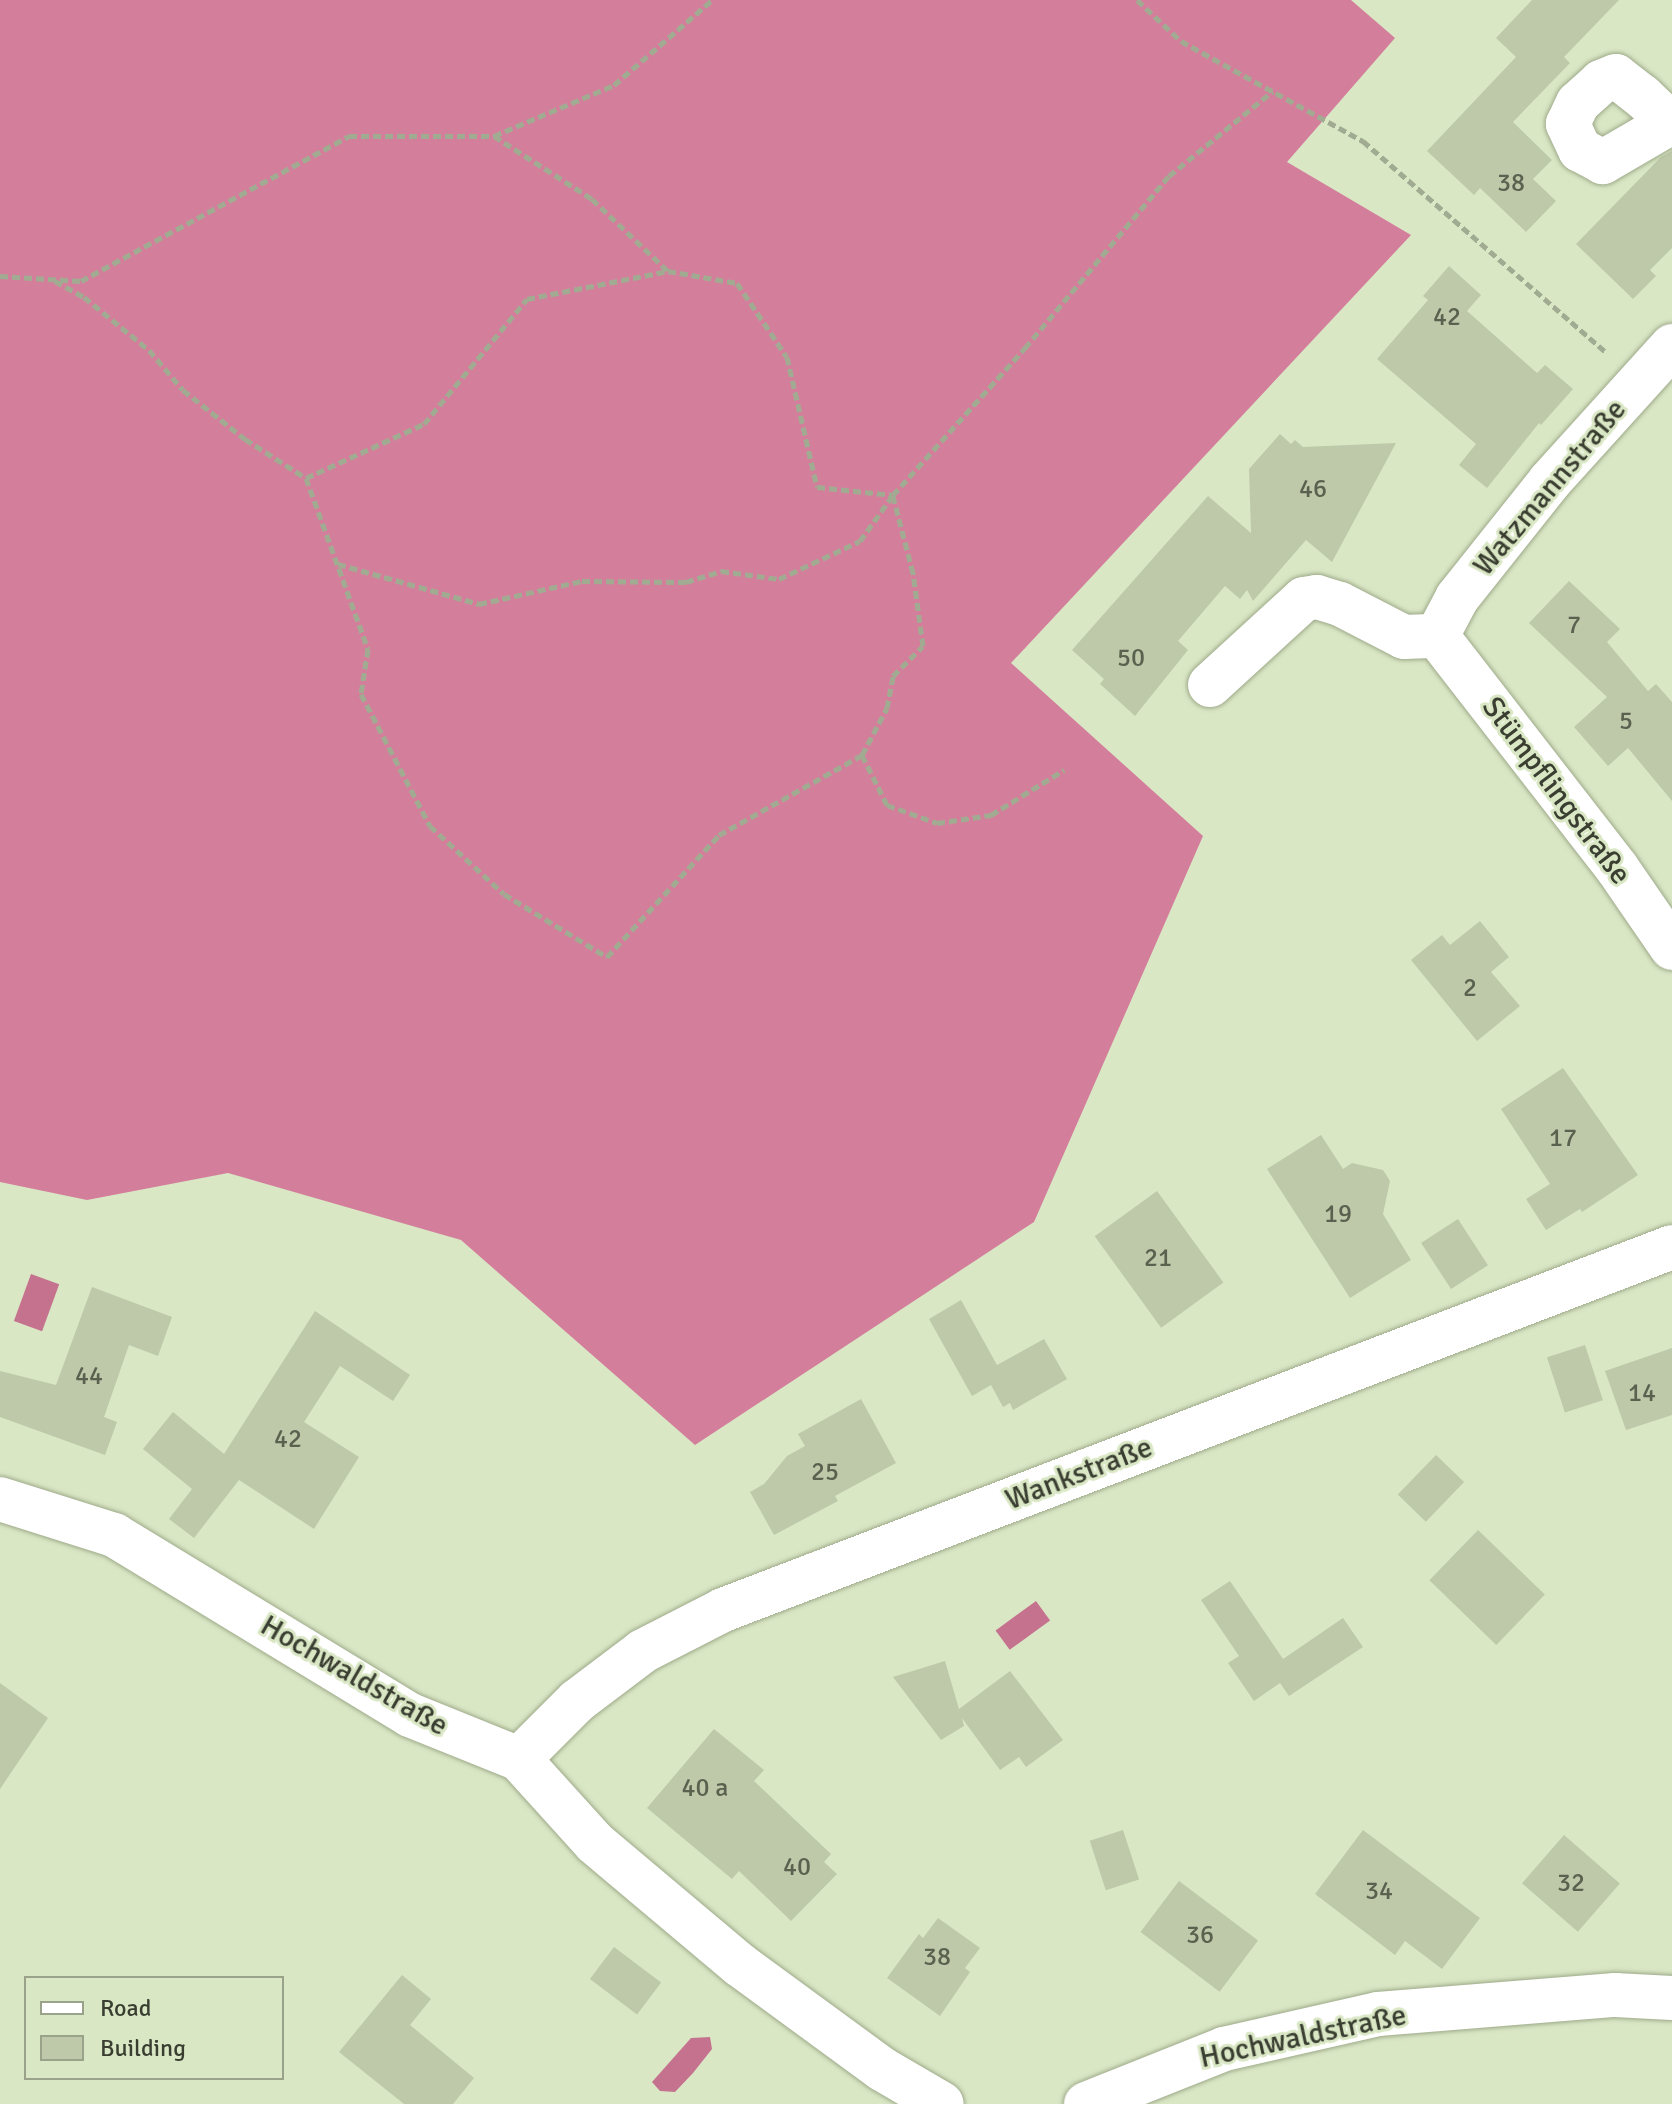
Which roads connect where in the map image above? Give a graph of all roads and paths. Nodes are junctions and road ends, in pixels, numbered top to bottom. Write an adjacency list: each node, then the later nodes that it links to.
1 (712, 0): 4 (path)
2 (1137, 0): 3 (path)
3 (1273, 91): 9 (path); 11 (path)
4 (494, 136): 5 (path); 7 (path)
5 (668, 271): 10 (path); 11 (path)
6 (0, 276): 7 (path)
7 (51, 279): 10 (path)
8 (1672, 346): 9 (street, Watzmannstraße)
9 (1642, 380): 13 (street, Watzmannstraße)
10 (306, 478): 12 (path)
11 (893, 495): 12 (path); 15 (path)
12 (337, 564): 15 (path)
13 (1437, 636): 14 (street); 17 (street, Stümpflingstraße)
14 (1210, 685)
15 (862, 755): 16 (path)
16 (1064, 770)
17 (1672, 948)
18 (1672, 1247): 20 (street, Wankstraße)
19 (0, 1499): 20 (street, Hochwaldstraße)
20 (519, 1759): 22 (street, Hochwaldstraße)
21 (1672, 1998): 23 (street, Hochwaldstraße)
22 (942, 2104)
23 (1086, 2104)

